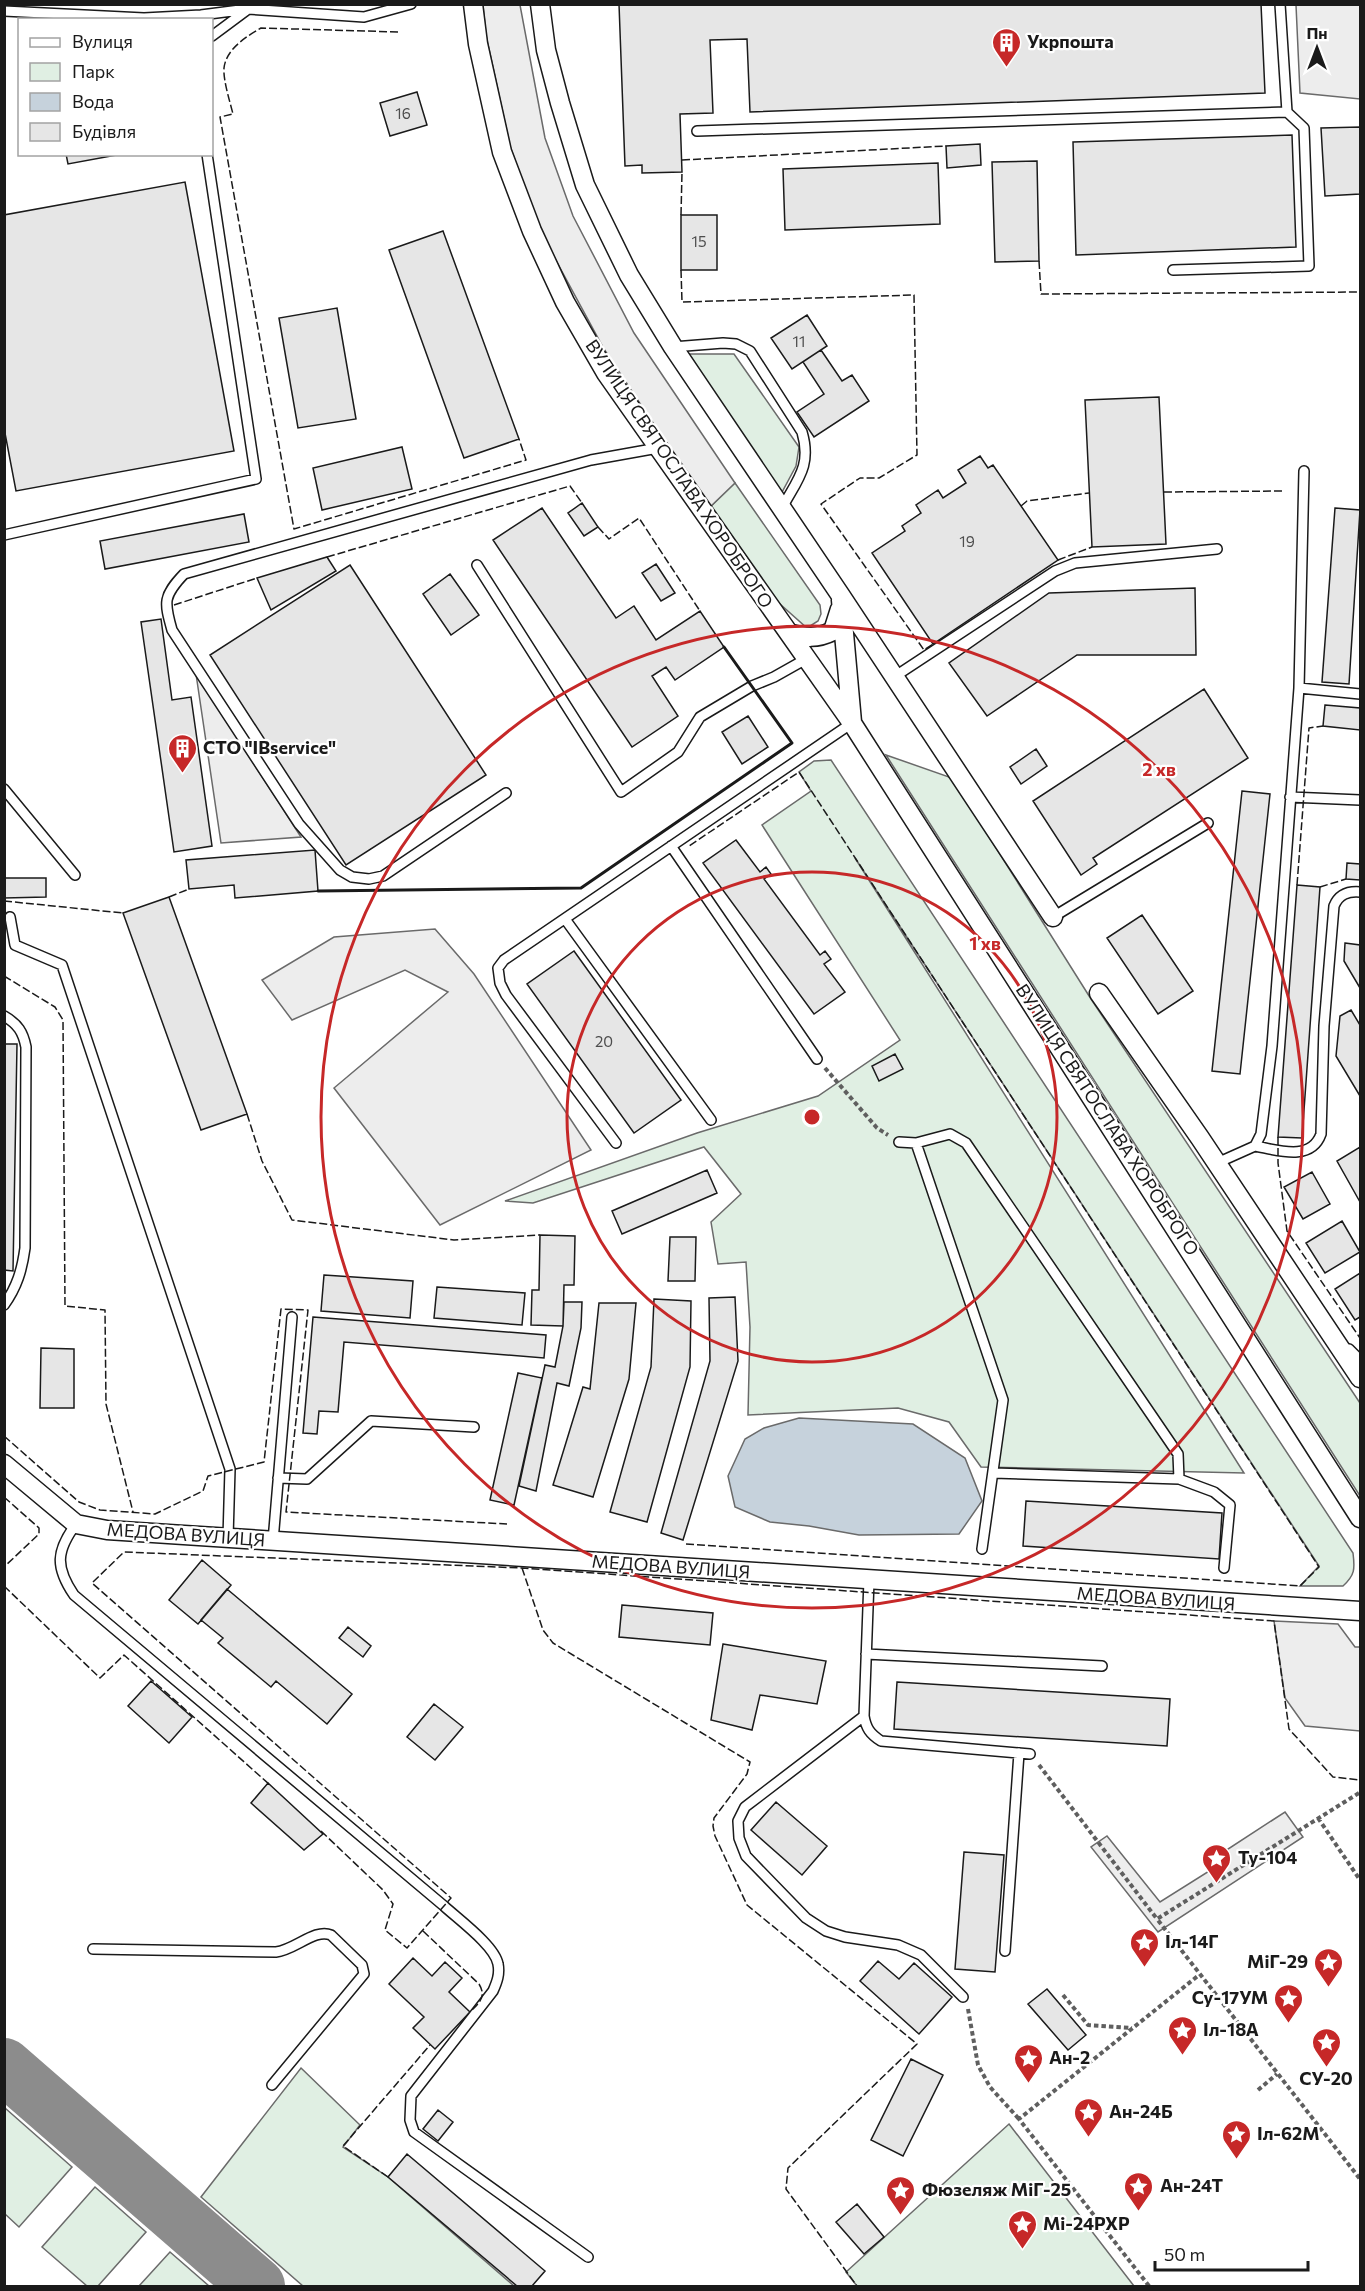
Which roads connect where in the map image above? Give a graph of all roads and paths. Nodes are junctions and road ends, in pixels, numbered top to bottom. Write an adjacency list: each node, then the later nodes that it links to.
1 (411, 4): 5 (lane)
2 (473, 4): 13 (street, ВУЛИЦЯ СВЯТОСЛАВА ХОРОБРОГО)
3 (540, 4): 12 (street, ВУЛИЦЯ СВЯТОСЛАВА ХОРОБРОГО)
4 (1280, 4): 8 (lane)
5 (249, 9): 6 (lane); 7 (lane)
6 (4, 11)
7 (213, 35)
8 (1287, 112): 9 (lane); 11 (lane)
9 (697, 131)
10 (207, 156): 16 (lane)
11 (1173, 270)
12 (673, 347): 15 (street, ВУЛИЦЯ СВЯТОСЛАВА ХОРОБРОГО); 15 (lane)
13 (658, 448): 20 (street, ВУЛИЦЯ СВЯТОСЛАВА ХОРОБРОГО); 27 (lane)
14 (1305, 471): 23 (lane)
15 (782, 508): 19 (street, ВУЛИЦЯ СВЯТОСЛАВА ХОРОБРОГО)
16 (4, 536)
17 (1217, 549): 22 (lane)
18 (477, 565): 21 (lane)
19 (841, 596): 20 (street); 22 (street, ВУЛИЦЯ СВЯТОСЛАВА ХОРОБРОГО); 25 (street, ВУЛИЦЯ СВЯТОСЛАВА ХОРОБРОГО)
20 (789, 633): 21 (street, ВУЛИЦЯ СВЯТОСЛАВА ХОРОБРОГО)
21 (806, 659): 25 (street, ВУЛИЦЯ СВЯТОСЛАВА ХОРОБРОГО)
22 (894, 677): 34 (street, ВУЛИЦЯ СВЯТОСЛАВА ХОРОБРОГО)
23 (1299, 688): 24 (lane); 28 (lane)
24 (1360, 694)
25 (852, 723): 31 (lane); 56 (street, ВУЛИЦЯ СВЯТОСЛАВА ХОРОБРОГО)
26 (4, 789): 32 (lane)
27 (506, 793)
28 (1290, 797): 29 (lane); 44 (lane)
29 (1360, 800)
30 (1208, 823): 34 (lane)
31 (671, 846): 36 (lane); 39 (lane)
32 (75, 875)
33 (1360, 891): 44 (lane)
34 (1053, 916)
35 (10, 917): 58 (lane)
36 (565, 919): 40 (lane); 42 (lane)
37 (1099, 993): 45 (street)
38 (4, 1017): 46 (lane)
39 (817, 1059): 41 (path)
40 (711, 1120)
41 (899, 1142): 43 (lane)
42 (616, 1143)
43 (916, 1143): 53 (lane); 55 (lane)
44 (1255, 1146): 45 (lane)
45 (1217, 1163): 48 (street)
46 (4, 1305)
47 (292, 1317): 54 (lane)
48 (1328, 1329): 49 (lane); 50 (street)
49 (1360, 1360)
50 (1360, 1378)
51 (474, 1427): 54 (lane)
52 (4, 1464): 57 (street, МЕДОВА ВУЛИЦЯ)
53 (993, 1473): 55 (lane); 60 (lane)
54 (278, 1478): 59 (lane)
55 (1179, 1479): 61 (lane)
56 (1360, 1518)
57 (76, 1524): 58 (street, МЕДОВА ВУЛИЦЯ); 84 (lane)
58 (228, 1538): 59 (street, МЕДОВА ВУЛИЦЯ)
59 (273, 1541): 62 (street, МЕДОВА ВУЛИЦЯ)
60 (982, 1549)
61 (1224, 1568)
62 (868, 1580): 63 (street, МЕДОВА ВУЛИЦЯ); 64 (lane)
63 (1360, 1611)
64 (866, 1654): 65 (lane); 66 (lane)
65 (1102, 1666)
66 (864, 1716): 67 (lane); 77 (lane)
67 (1019, 1753): 68 (lane); 74 (lane)
68 (1030, 1754): 72 (path)
69 (1359, 1793): 70 (path)
70 (1318, 1818): 71 (path); 72 (path)
71 (1360, 1880)
72 (1157, 1919): 75 (path)
73 (93, 1949): 80 (lane)
74 (1005, 1951)
75 (1199, 1975): 78 (path); 79 (path)
76 (1063, 1995): 78 (path)
77 (963, 1997): 82 (path)
78 (1133, 2028): 82 (path)
79 (1277, 2074): 81 (path); 83 (path)
80 (272, 2085)
81 (1258, 2090)
82 (1019, 2119): 85 (path)
83 (1360, 2179)
84 (588, 2257)
85 (1149, 2286)

